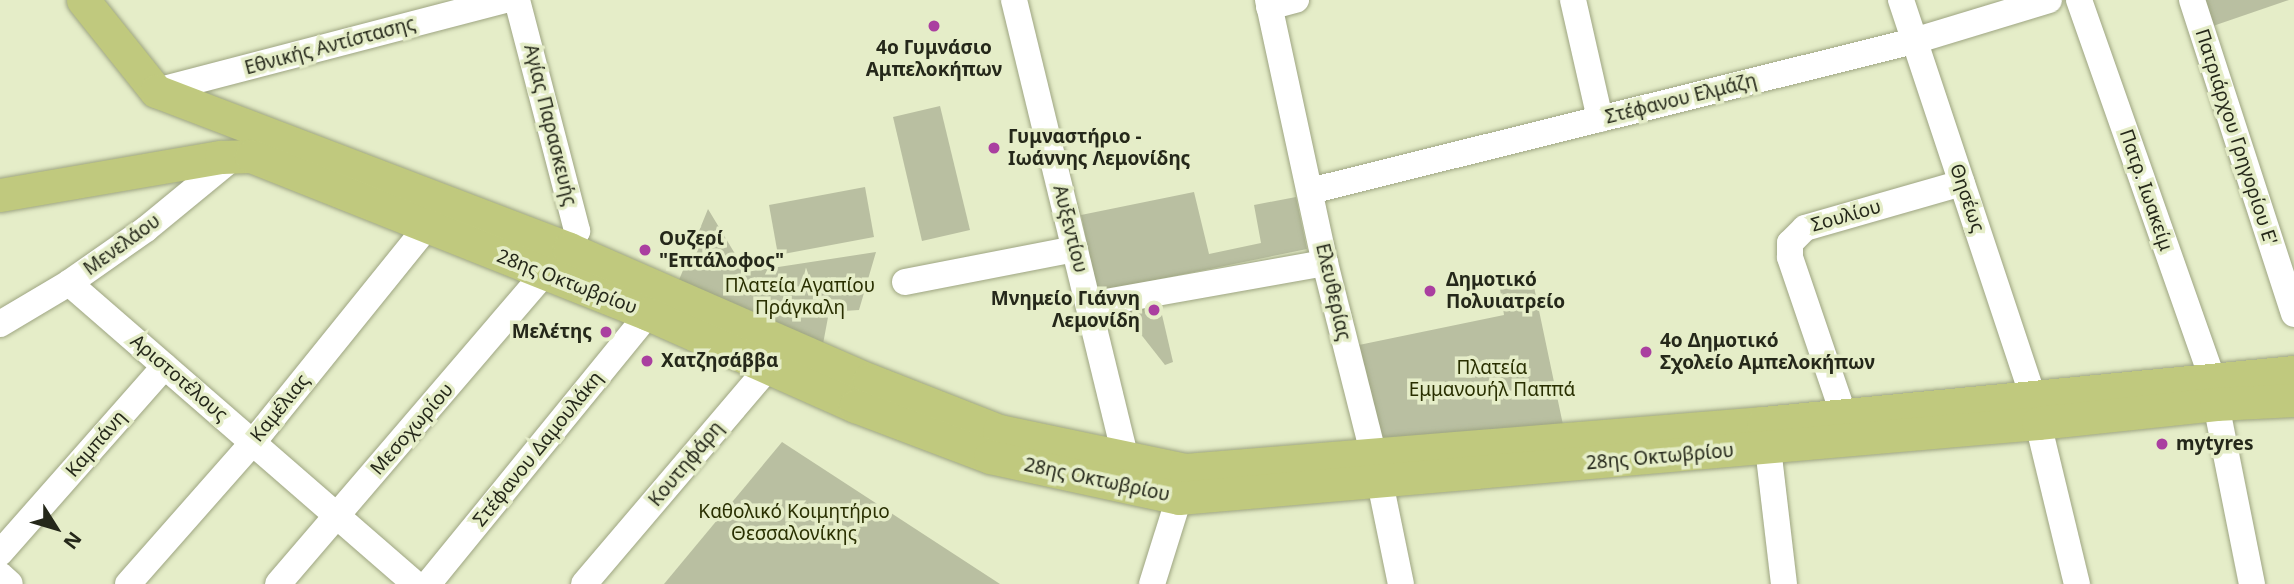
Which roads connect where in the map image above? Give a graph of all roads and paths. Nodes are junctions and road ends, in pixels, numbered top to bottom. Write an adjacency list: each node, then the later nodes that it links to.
1 (83, 0): 13 (main road)
2 (505, 0): 13 (street, Εθνικής Αντίστασης)
3 (517, 0): 20 (street, Αγίας Παρασκευής)
4 (1014, 0): 21 (street, Αυξεντίου)
5 (1296, 0): 11 (street)
6 (1573, 0): 14 (street)
7 (1901, 0): 12 (street, Θησέως)
8 (2049, 0): 12 (street, Στέφανου Ελμάζη)
9 (2079, 0): 33 (street, Πατρ. Ιωακείμ)
10 (2192, 0): 28 (street, Πατριάρχου Γρηγορίου Ε')
11 (1268, 3): 17 (street, Ελευθερίας)
12 (1914, 41): 14 (street, Στέφανου Ελμάζη); 16 (street, Θησέως)
13 (156, 91): 20 (main road, 28ης Οκτωβρίου)
14 (1600, 119): 17 (street, Στέφανου Ελμάζη)
15 (236, 155): 18 (main road, 28ης Οκτωβρίου); 19 (main road, 28ης Οκτωβρίου); 25 (street, Μενελάου)
16 (1962, 183): 35 (street, Θησέως); 36 (street, Σουλίου)
17 (1310, 191): 22 (street, Ελευθερίας)
18 (0, 195)
19 (426, 228): 23 (main road, 28ης Οκτωβρίου); 37 (street, Καμέλιας)
20 (569, 249): 30 (main road, 28ης Οκτωβρίου)
21 (1076, 249): 24 (street); 26 (street, Αυξεντίου)
22 (1325, 263): 26 (street); 40 (street, Ελευθερίας)
23 (545, 273): 27 (main road, 28ης Οκτωβρίου); 42 (street, Μεσοχωρίου)
24 (905, 282)
25 (69, 283): 29 (street, Μενελάου); 31 (street, Αριστοτέλους)
26 (1089, 305): 39 (street, Αυξεντίου)
27 (648, 314): 30 (main road, 28ης Οκτωβρίου); 49 (street, Στέφανου Δαμουλάκη)
28 (2294, 314)
29 (0, 324)
30 (778, 356): 39 (main road, 28ης Οκτωβρίου); 41 (main road, 28ης Οκτωβρίου); 50 (street, Κουτηφάρη)
31 (165, 366): 37 (street, Αριστοτέλους); 43 (street, Καμπάνη)
32 (2294, 372): 33 (main road, 28ης Οκτωβρίου)
33 (2214, 392): 34 (main road, 28ης Οκτωβρίου); 35 (main road, 28ης Οκτωβρίου); 55 (street, Πατρ. Ιωακείμ)
34 (2294, 400)
35 (2036, 410): 36 (main road, 28ης Οκτωβρίου); 38 (main road, 28ης Οκτωβρίου); 54 (street, Θησέως)
36 (1844, 416): 40 (main road, 28ης Οκτωβρίου)
37 (254, 441): 42 (street, Αριστοτέλους); 46 (street, Καμέλιας)
38 (1768, 448): 40 (main road, 28ης Οκτωβρίου); 53 (street)
39 (1126, 458): 40 (main road, 28ης Οκτωβρίου)
40 (1377, 469): 41 (main road, 28ης Οκτωβρίου); 52 (street, Ελευθερίας)
41 (1179, 498): 51 (street)
42 (339, 514): 47 (street, Μεσοχωρίου); 48 (street, Αριστοτέλους)
43 (0, 553)
44 (0, 575): 45 (street)
45 (10, 584)
46 (128, 584)
47 (278, 584)
48 (415, 584)
49 (428, 584)
50 (584, 584)
51 (1152, 584)
52 (1401, 584)
53 (1784, 584)
54 (2077, 584)
55 (2252, 584)

